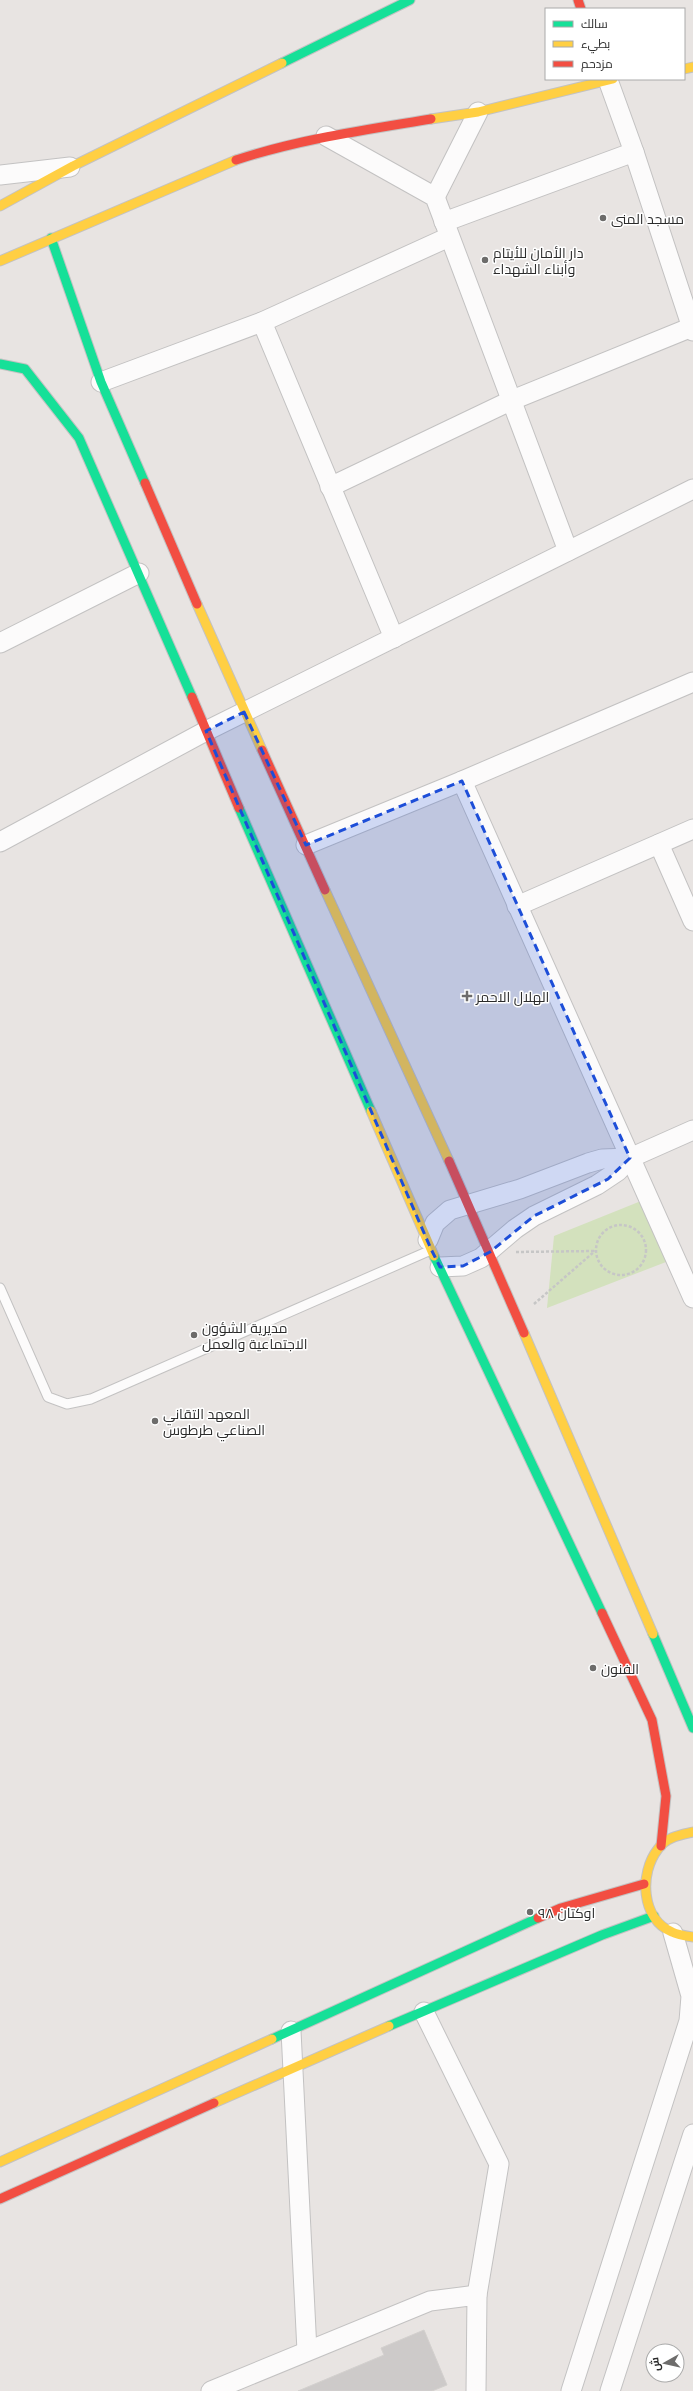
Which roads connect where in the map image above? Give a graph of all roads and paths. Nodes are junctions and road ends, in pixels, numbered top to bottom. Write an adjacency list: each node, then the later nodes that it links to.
1 (410, 0): 6 (street)
2 (611, 80): 3 (street); 5 (street)
3 (478, 112): 4 (street); 8 (street)
4 (326, 136): 8 (street); 11 (street)
5 (634, 152): 10 (street); 14 (street)
6 (73, 166): 7 (street); 9 (street)
7 (0, 175)
8 (435, 197): 10 (street)
9 (0, 206)
10 (446, 230): 13 (street); 17 (street)
11 (50, 238): 12 (street); 16 (street)
12 (0, 261)
13 (262, 322): 16 (street); 18 (street)
14 (692, 329): 17 (street)
15 (0, 364): 21 (street)
16 (101, 382): 25 (street)
17 (510, 401): 18 (street); 20 (street)
18 (330, 487): 22 (street)
19 (693, 489): 20 (street)
20 (568, 551): 22 (street)
21 (139, 573): 23 (street); 26 (street)
22 (394, 638): 25 (street)
23 (0, 644)
24 (693, 682): 27 (street)
25 (244, 712): 26 (street); 31 (street)
26 (206, 730): 29 (street); 37 (street)
27 (462, 781): 31 (street); 32 (street)
28 (693, 829): 30 (street)
29 (0, 842)
30 (659, 844): 32 (street); 33 (street)
31 (306, 845): 36 (street)
32 (517, 906): 35 (street)
33 (693, 921)
34 (693, 1130): 35 (street)
35 (630, 1158): 36 (street); 39 (street); 42 (street)
36 (469, 1204): 37 (street); 39 (street)
37 (430, 1245): 40 (street); 41 (lane)
38 (595, 1251): 38 (path); 39 (path); 43 (path)
39 (490, 1252): 40 (street); 43 (street)
40 (440, 1267): 46 (street)
41 (0, 1288)
42 (693, 1298)
43 (518, 1318): 44 (street)
44 (693, 1726)
45 (693, 1832): 46 (street)
46 (661, 1846): 47 (street)
47 (644, 1884): 48 (street); 52 (street)
48 (654, 1916): 49 (street); 51 (street)
49 (673, 1933): 50 (street); 61 (street)
50 (693, 1937)
51 (424, 2012): 53 (street); 57 (street)
52 (291, 2031): 53 (street); 55 (street)
53 (293, 2068): 56 (street); 58 (street)
54 (693, 2134): 62 (street)
55 (0, 2162)
56 (0, 2199)
57 (477, 2295): 58 (street); 60 (street)
58 (308, 2351): 59 (street)
59 (211, 2391)
60 (476, 2391)
61 (572, 2391)
62 (610, 2391)

